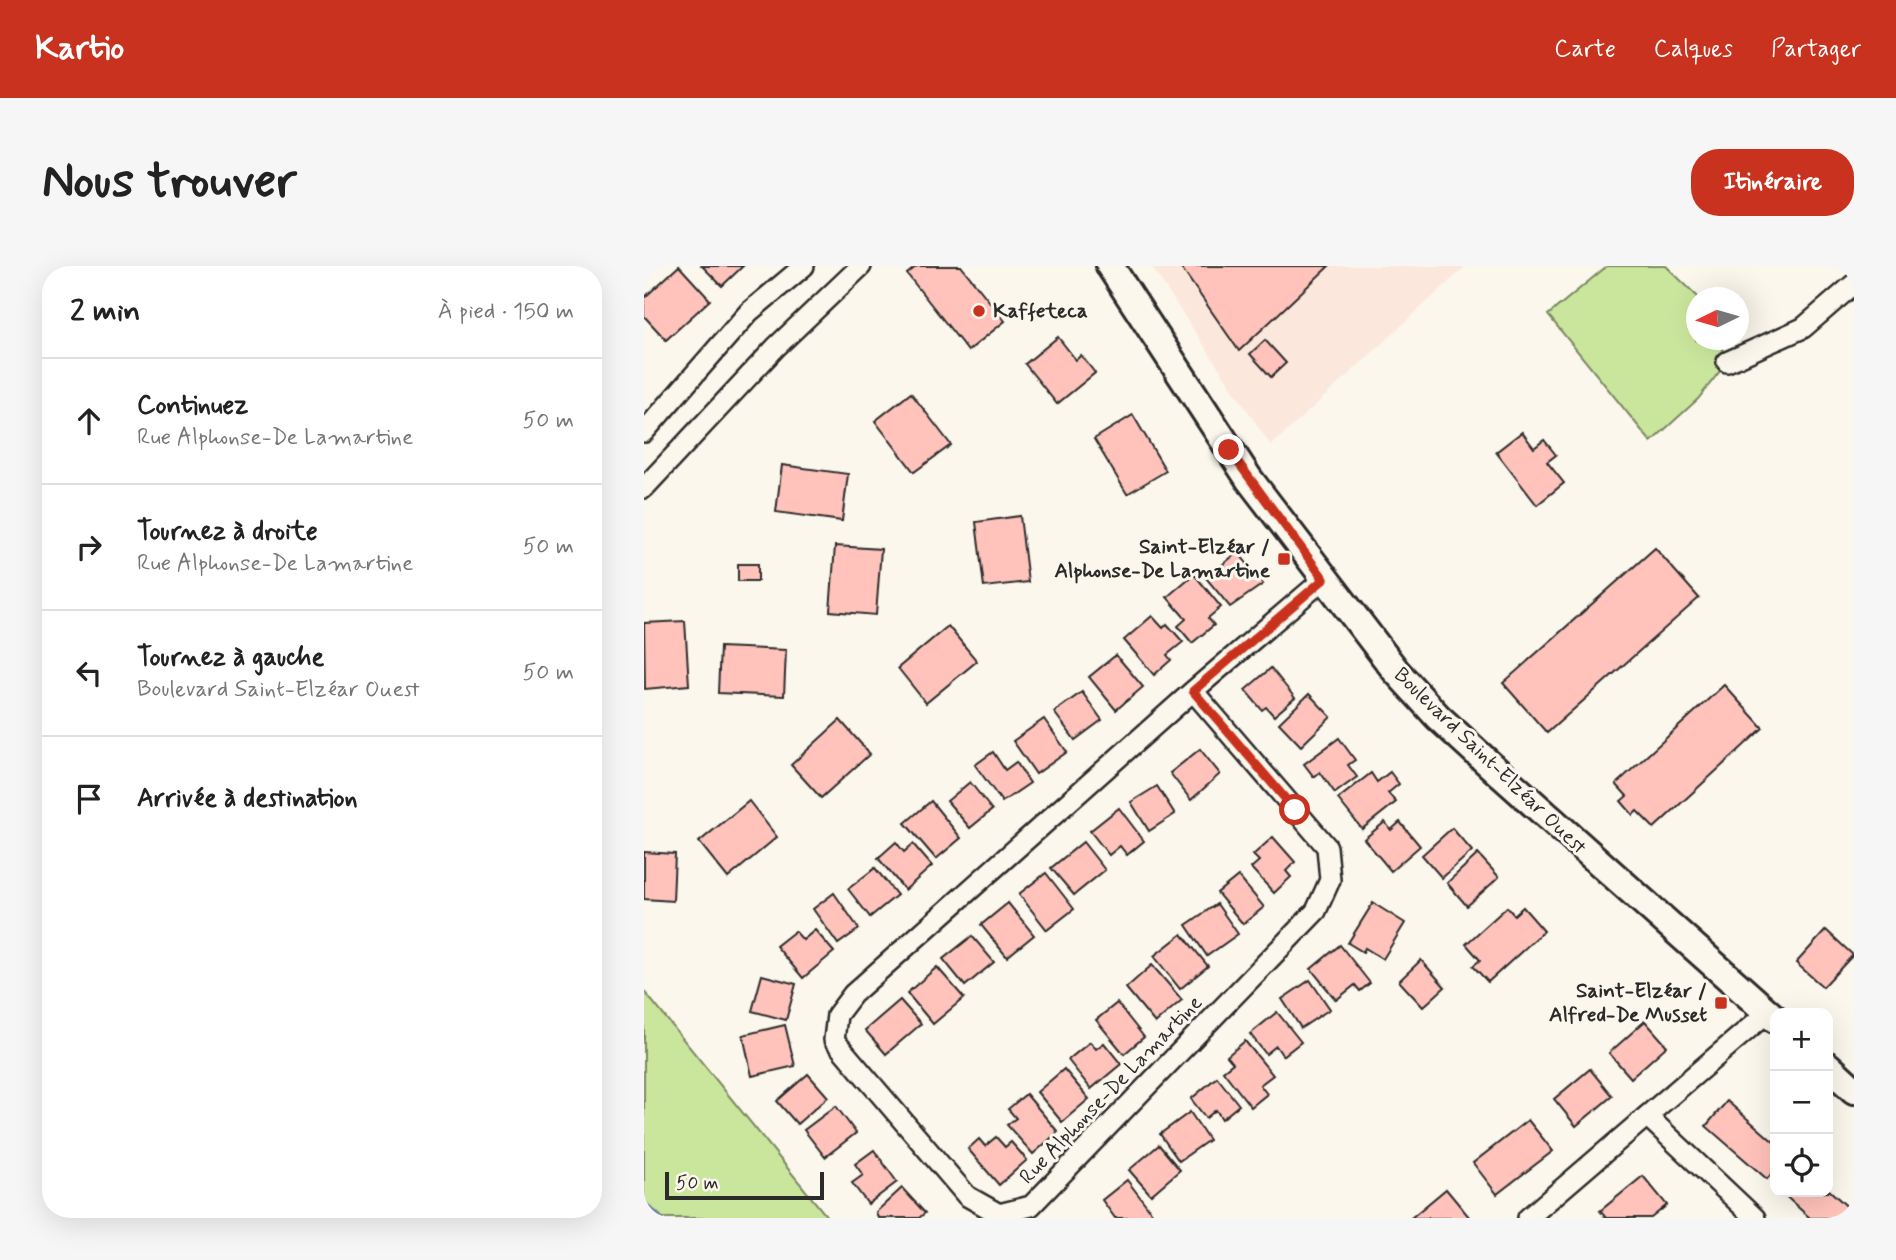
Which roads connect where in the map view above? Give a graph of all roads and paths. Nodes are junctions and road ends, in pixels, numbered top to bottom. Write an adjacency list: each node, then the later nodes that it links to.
1 (804, 266): 6 (street)
2 (862, 266): 7 (street)
3 (1110, 266): 8 (street, Boulevard Saint-Elzéar Ouest)
4 (1854, 285): 5 (street)
5 (1727, 362)
6 (644, 432)
7 (644, 488)
8 (1324, 579): 9 (street, Rue Alphonse-De Lamartine); 10 (street, Boulevard Saint-Elzéar Ouest)
9 (1193, 691): 9 (street, Rue Alphonse-De Lamartine)
10 (1770, 1013)
11 (1770, 1018): 16 (street)
12 (1833, 1054): 13 (street)
13 (1854, 1068)
14 (1833, 1071): 15 (street)
15 (1854, 1090)
16 (1647, 1116): 17 (street); 18 (street)
17 (1528, 1218)
18 (1755, 1218)

